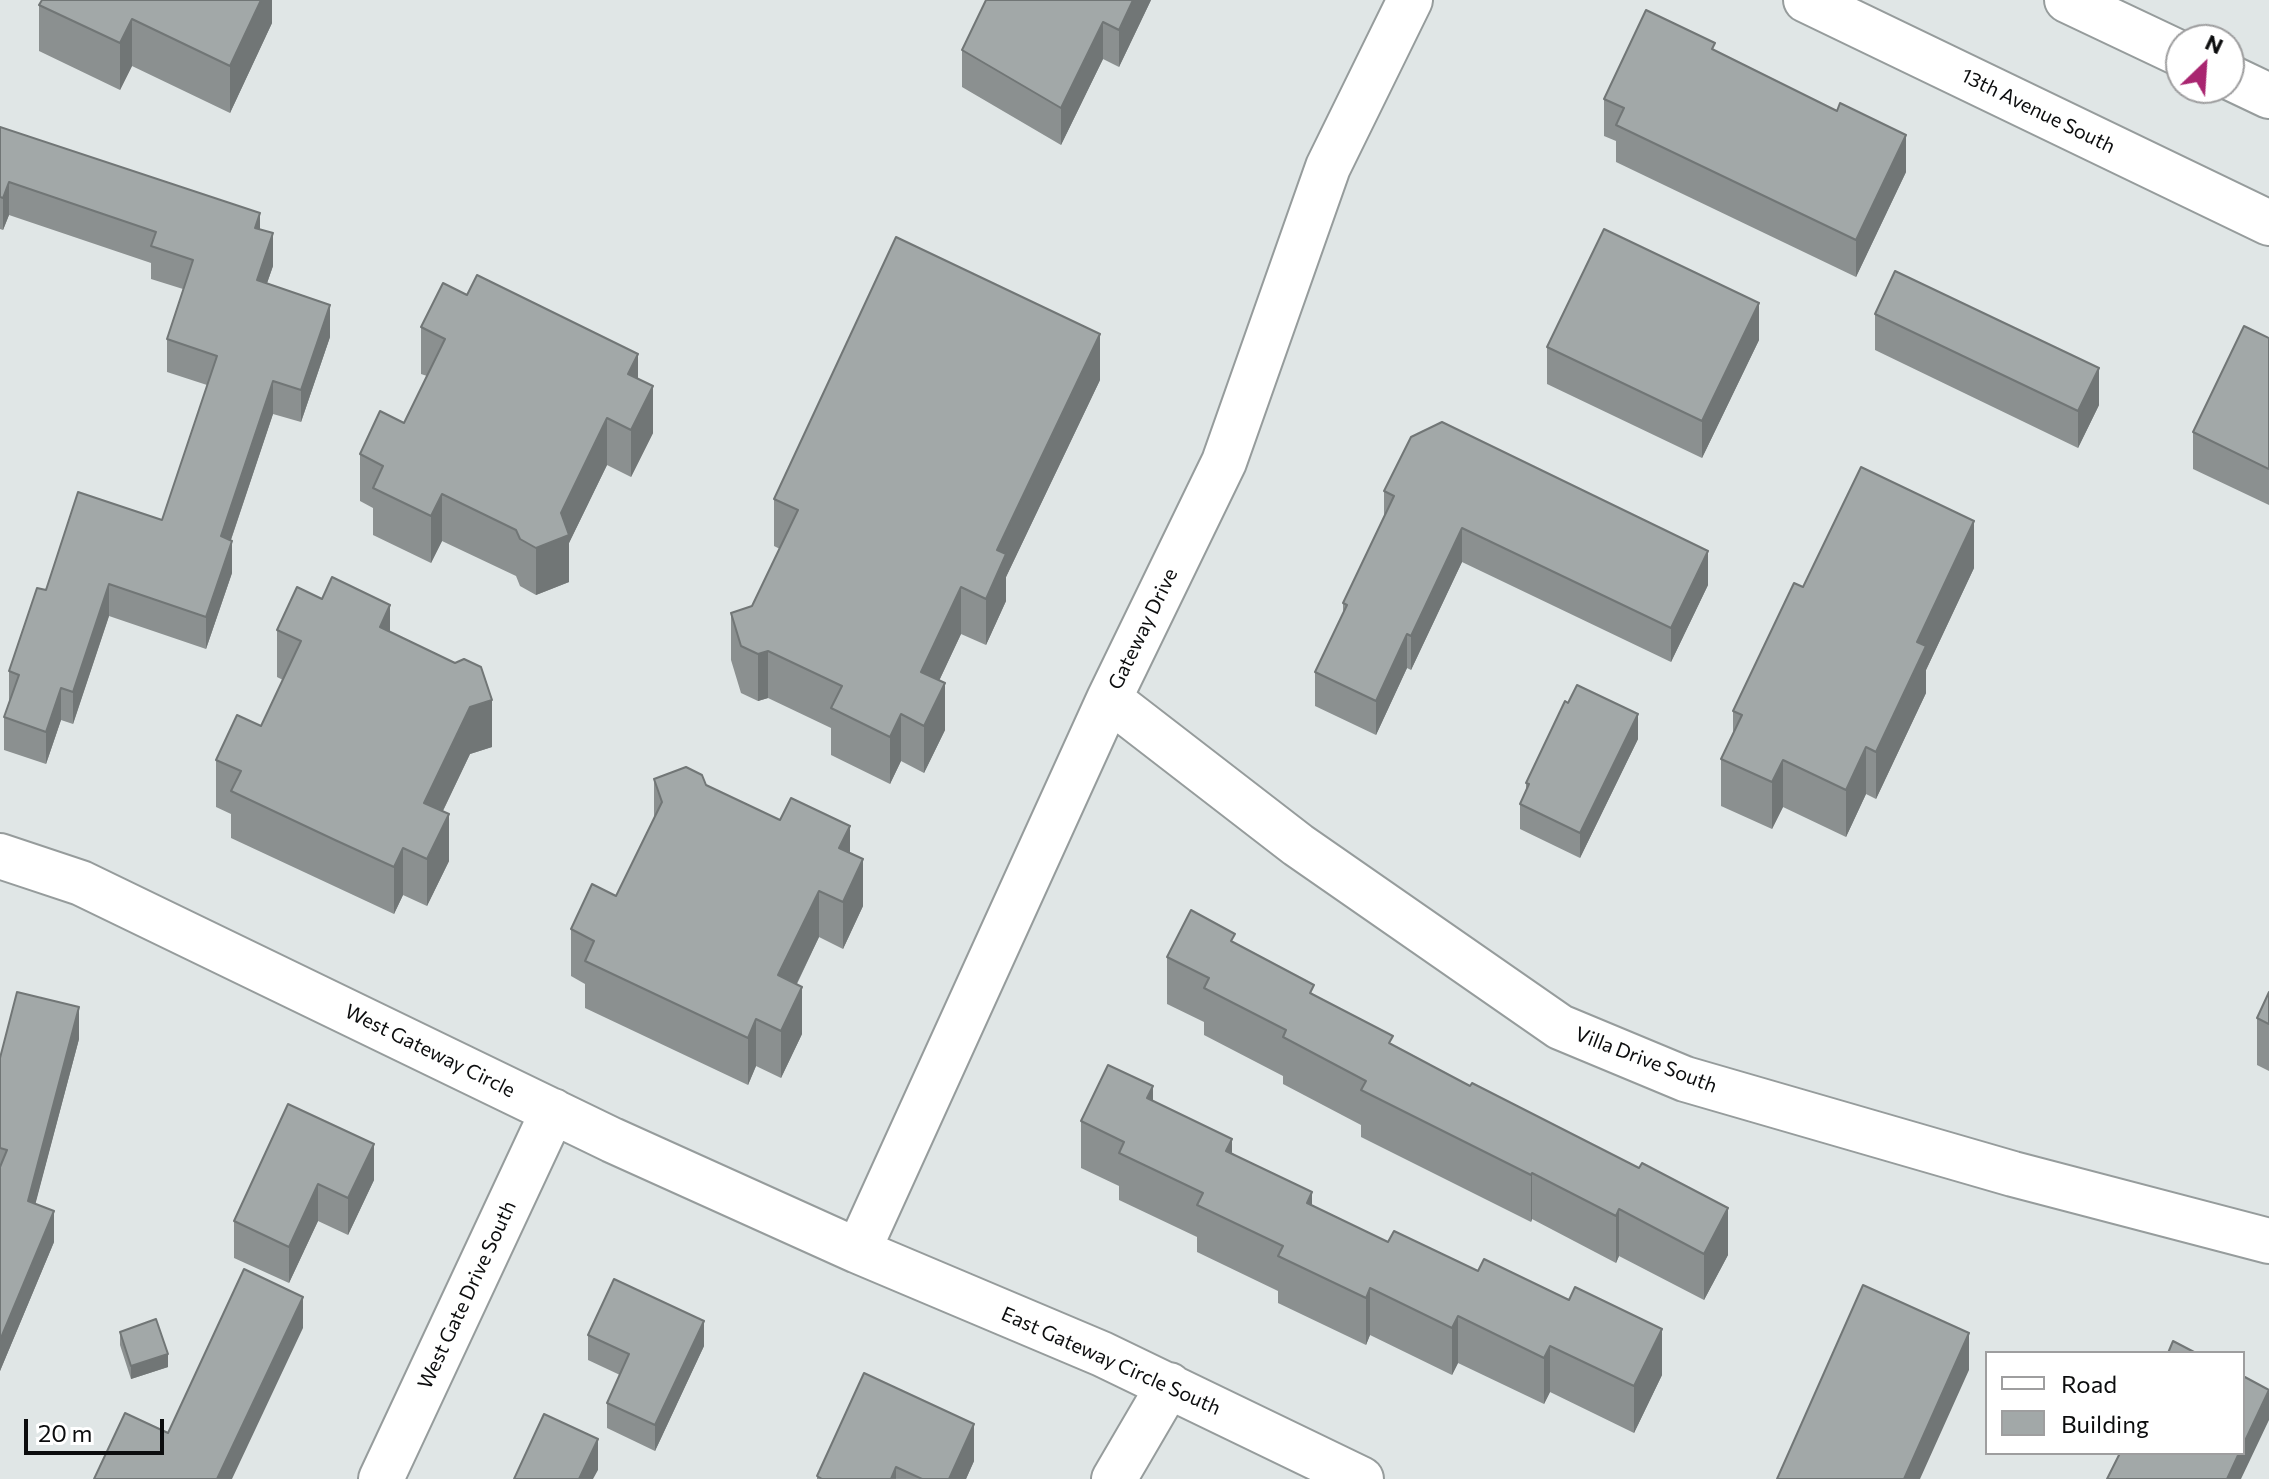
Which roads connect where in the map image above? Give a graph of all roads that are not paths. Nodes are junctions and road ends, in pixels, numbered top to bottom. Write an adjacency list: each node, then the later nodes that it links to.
1 (1410, 0): 8 (street, Gateway Drive)
2 (1806, 0): 7 (street, 13th Avenue South)
3 (2067, 0): 4 (street)
4 (2165, 46)
5 (2245, 85): 6 (street)
6 (2269, 96)
7 (2269, 223)
8 (1109, 699): 11 (street, Villa Drive South); 12 (street, Gateway Drive)
9 (0, 856): 10 (street, West Gateway Circle)
10 (553, 1111): 12 (street, West Gateway Circle); 14 (street, West Gate Drive South)
11 (2269, 1241)
12 (858, 1251): 13 (street, East Gateway Circle South)
13 (1169, 1385): 15 (street); 16 (street, East Gateway Circle South)
14 (381, 1479)
15 (1114, 1479)
16 (1361, 1479)

